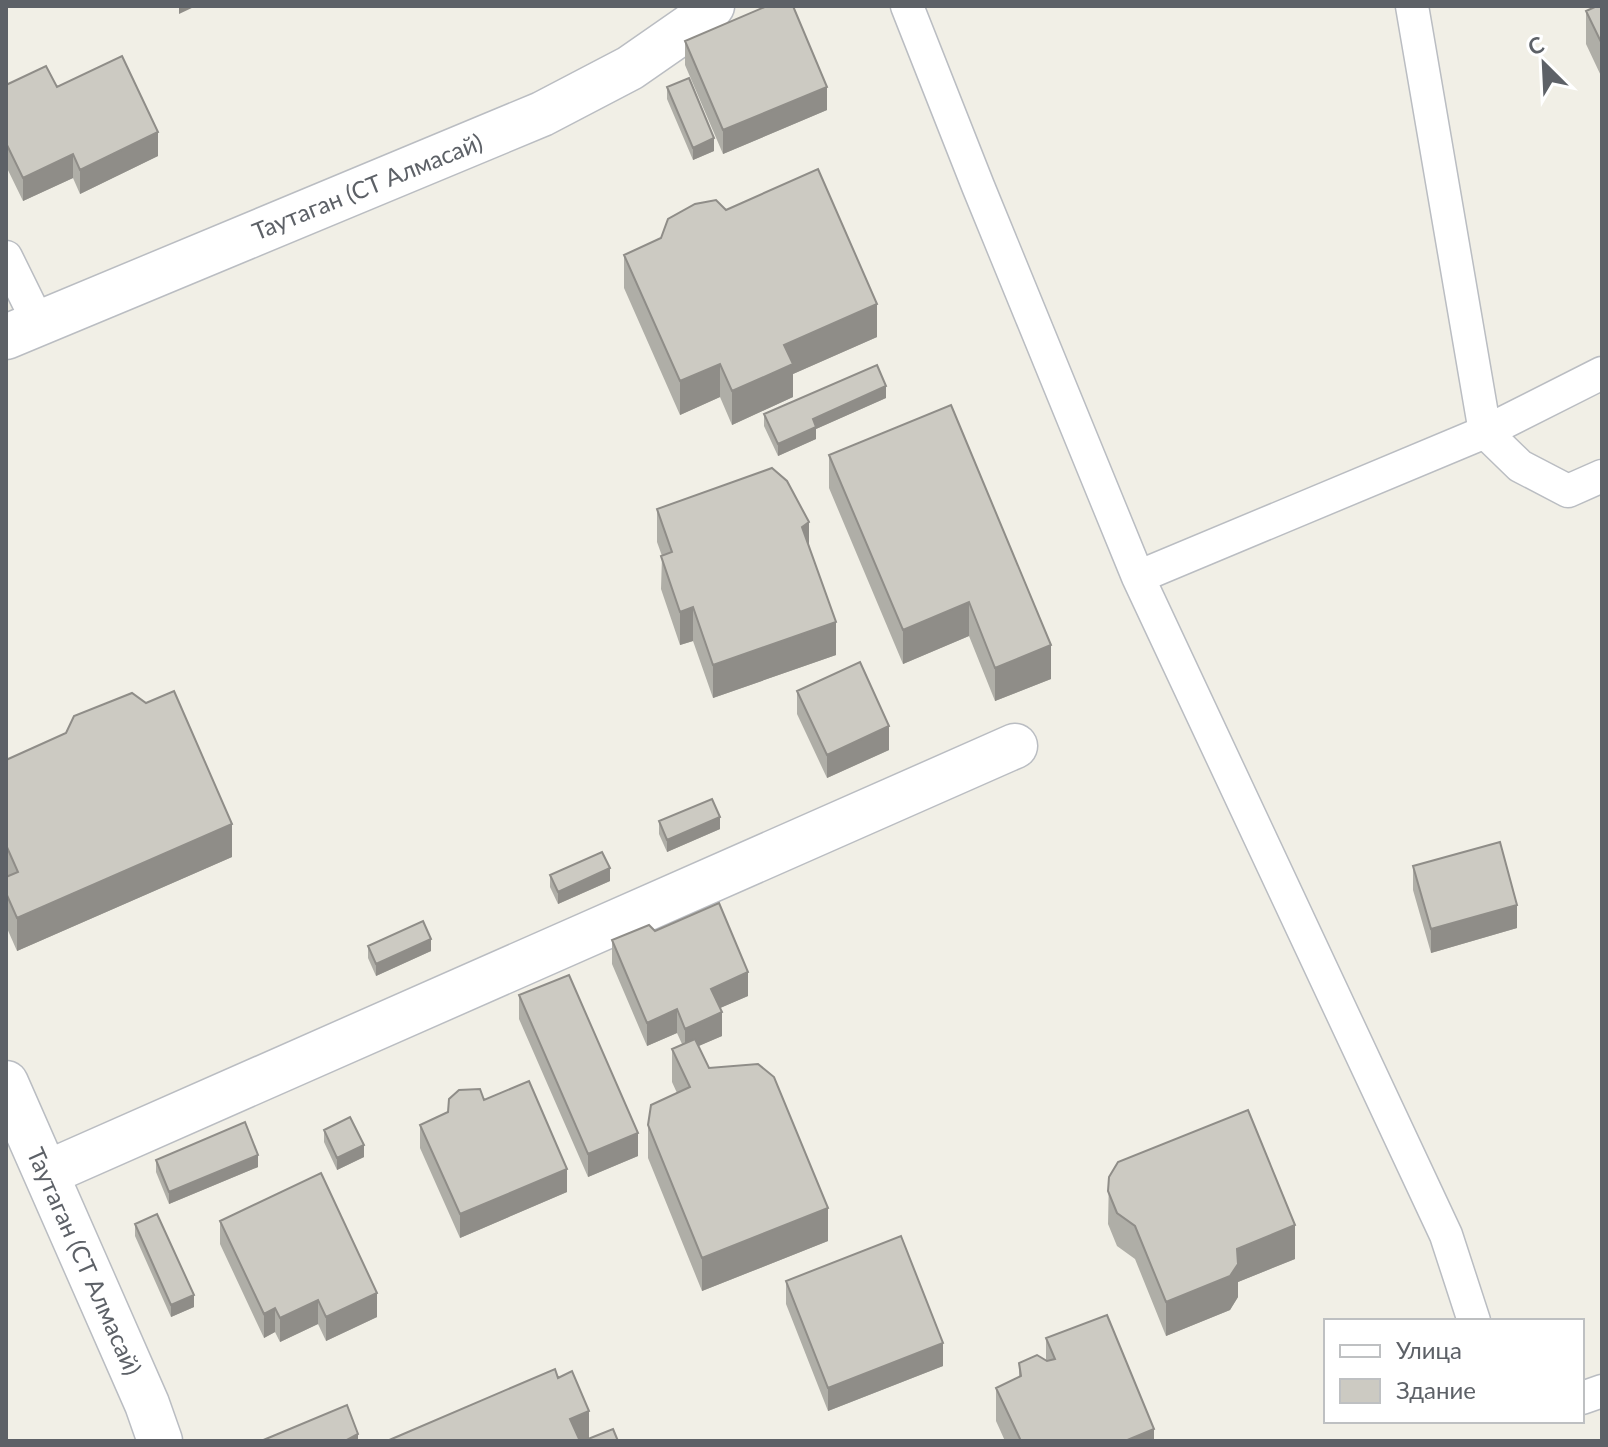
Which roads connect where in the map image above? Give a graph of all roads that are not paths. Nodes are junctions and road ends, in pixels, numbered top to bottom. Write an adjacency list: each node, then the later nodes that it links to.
1 (712, 6): 5 (street, Таутаган (СТ Алмасай))
2 (907, 6): 9 (lane)
3 (1412, 6): 7 (lane)
4 (6, 257): 5 (lane)
5 (22, 330)
6 (1602, 373): 7 (lane)
7 (1485, 432): 8 (lane); 9 (lane)
8 (1602, 476)
9 (1138, 577): 13 (lane)
10 (1015, 746): 12 (street)
11 (6, 1083): 12 (street, Таутаган (СТ Алмасай))
12 (47, 1173): 14 (street, Таутаган (СТ Алмасай))
13 (1473, 1319)
14 (160, 1441)

